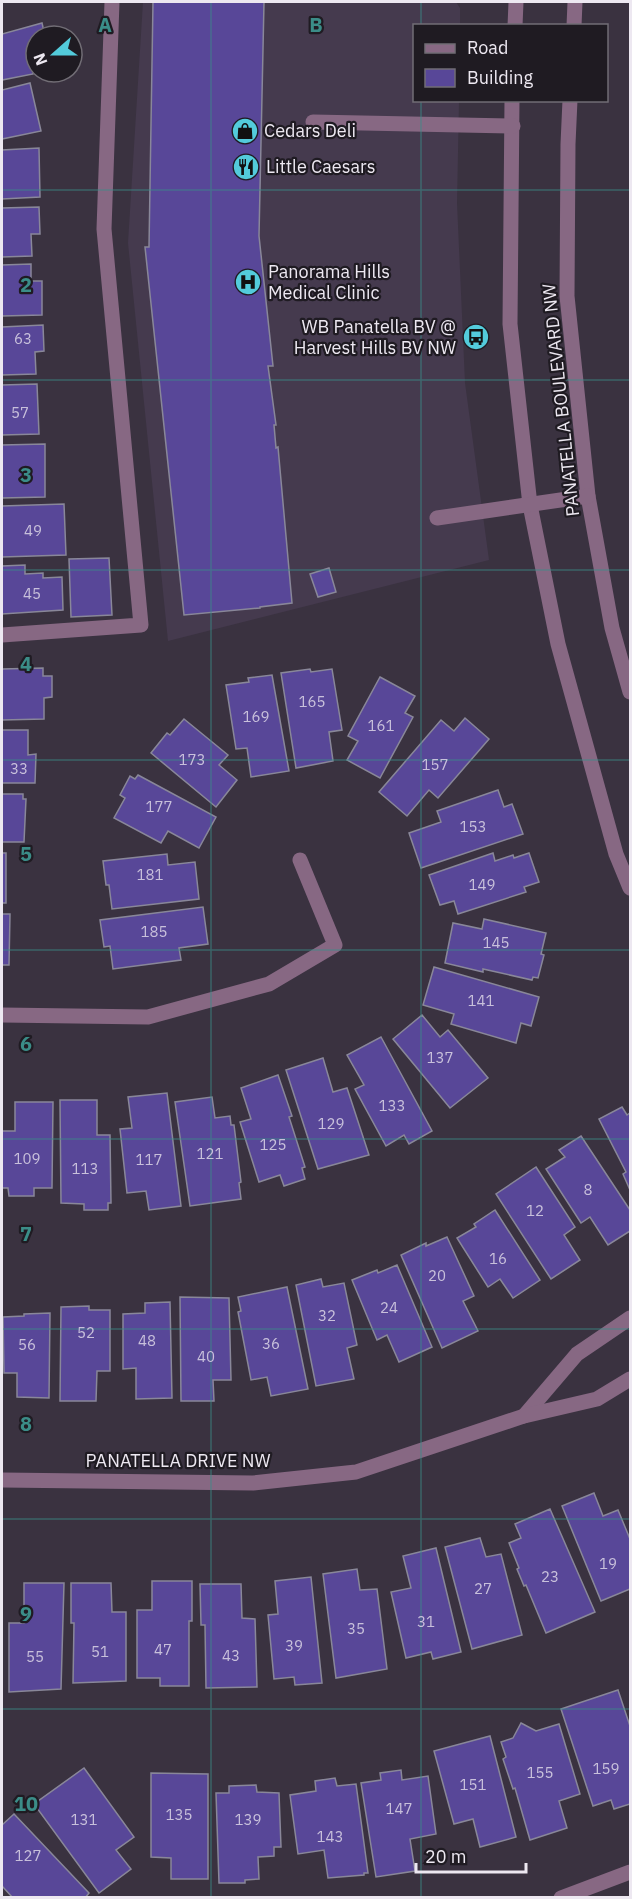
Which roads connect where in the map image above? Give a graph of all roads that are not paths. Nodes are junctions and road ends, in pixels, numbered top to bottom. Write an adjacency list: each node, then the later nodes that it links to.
1 (112, 2): 13 (street)
2 (516, 2): 4 (street)
3 (575, 2): 5 (street)
4 (515, 24)
5 (574, 24)
6 (512, 102): 9 (street)
7 (570, 102): 10 (street, PANATELLA BOULEVARD NW)
8 (313, 122): 9 (street)
9 (513, 126): 11 (street)
10 (588, 496): 11 (street); 14 (street, PANATELLA BOULEVARD NW)
11 (530, 505): 12 (street); 16 (street)
12 (437, 518)
13 (2, 635)
14 (630, 692)
15 (300, 861): 17 (street)
16 (630, 888)
17 (2, 1015)
18 (630, 1318): 20 (street)
19 (630, 1379): 20 (street, PANATELLA DRIVE NW)
20 (525, 1416): 21 (street, PANATELLA DRIVE NW)
21 (2, 1480)
22 (630, 1872): 23 (street)
23 (561, 1898)

